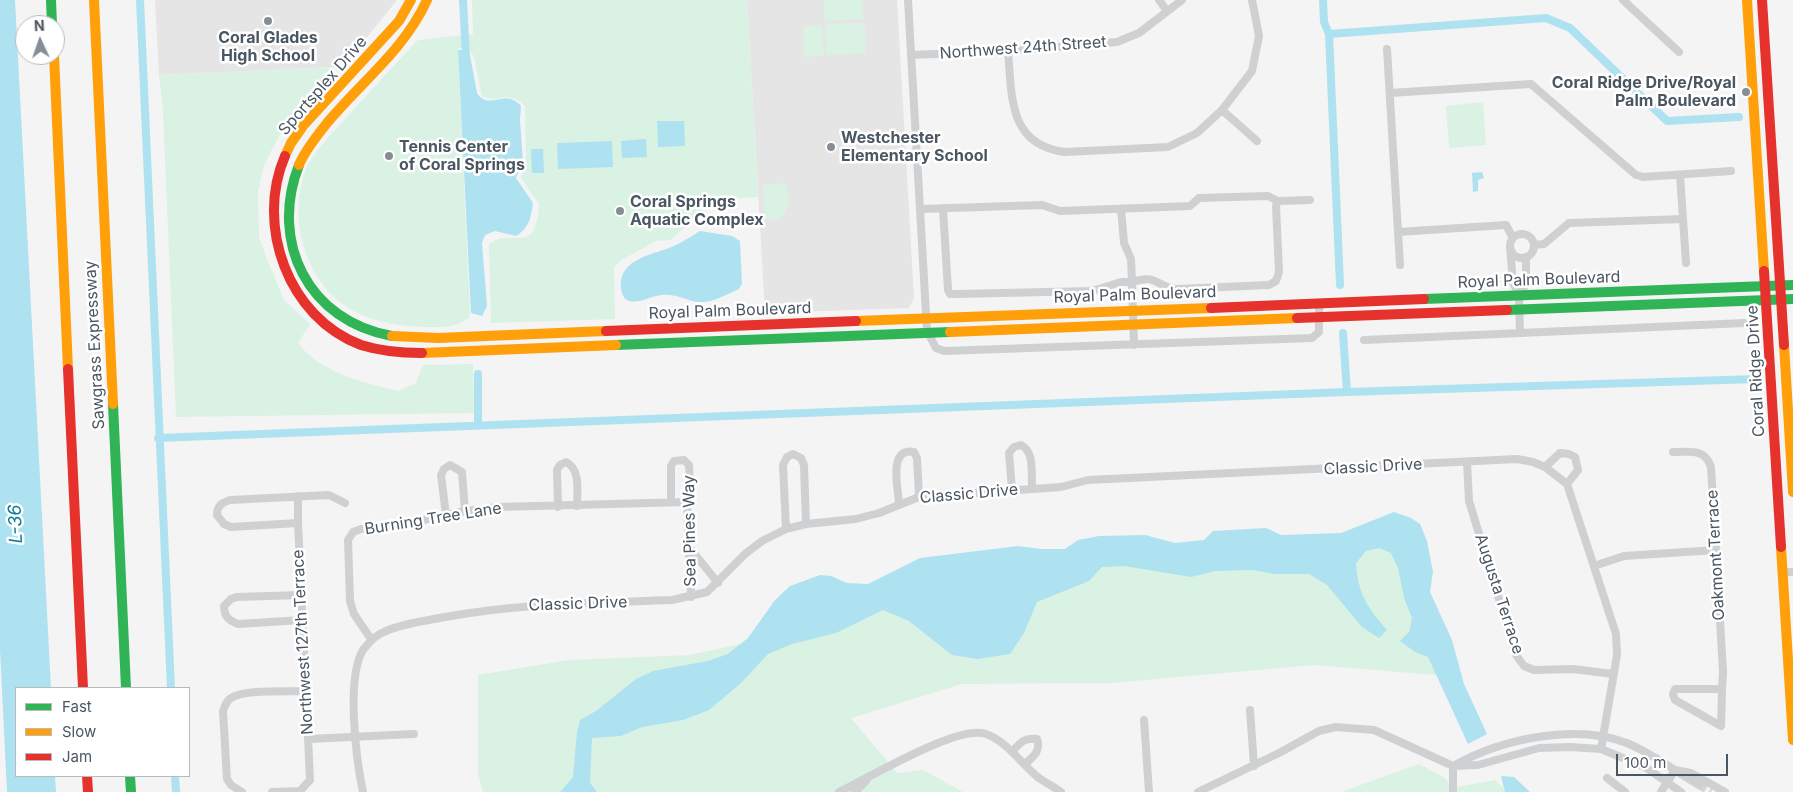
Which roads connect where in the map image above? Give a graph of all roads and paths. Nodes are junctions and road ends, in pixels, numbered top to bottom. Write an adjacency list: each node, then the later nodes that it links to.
1 (51, 0): 13 (main road)
2 (94, 0): 89 (main road, Sawgrass Expressway)
3 (411, 0): 57 (main road, Sportsplex Drive)
4 (427, 0): 54 (main road, Sportsplex Drive)
5 (908, 0): 17 (street)
6 (1159, 0): 12 (street)
7 (1182, 0): 12 (street, Northwest 24th Street)
8 (1252, 0): 20 (street)
9 (1623, 0): 16 (street)
10 (1747, 0): 40 (main road, Coral Ridge Drive)
11 (1762, 0): 38 (main road, Coral Ridge Drive)
12 (1167, 11): 15 (street, Northwest 24th Street)
13 (52, 15)
14 (1387, 49): 19 (street)
15 (1008, 51): 17 (street, Northwest 24th Street); 20 (street)
16 (1679, 52)
17 (911, 55): 28 (street)
18 (54, 65): 88 (main road, Sawgrass Expressway)
19 (1390, 93): 23 (street); 30 (street)
20 (1222, 110): 21 (street)
21 (1257, 141)
22 (1731, 171): 23 (street)
23 (1680, 175): 29 (street)
24 (1310, 200): 25 (street)
25 (1278, 201): 27 (street); 37 (street)
26 (943, 208): 27 (street); 28 (street); 37 (street)
27 (1121, 209): 37 (street)
28 (920, 210): 49 (street)
29 (1683, 219): 32 (street); 35 (street)
30 (1398, 232): 31 (street); 36 (street)
31 (1514, 238): 32 (street); 33 (street)
32 (1534, 245): 34 (street)
33 (1510, 247): 34 (street); 41 (street)
34 (1526, 257): 41 (street)
35 (1686, 263)
36 (1400, 265)
37 (1132, 282): 47 (street)
38 (1780, 285): 39 (main road, Royal Palm Boulevard); 40 (main road, Royal Palm Boulevard); 42 (main road, Coral Ridge Drive)
39 (1793, 285)
40 (1766, 286): 41 (main road, Royal Palm Boulevard); 44 (main road, Coral Ridge Drive)
41 (1519, 296): 45 (main road, Royal Palm Boulevard); 46 (street)
42 (1781, 299): 43 (main road, Royal Palm Boulevard); 44 (main road, Royal Palm Boulevard); 64 (main road, Coral Ridge Drive)
43 (1793, 299)
44 (1766, 300): 46 (main road, Royal Palm Boulevard); 81 (main road, Coral Ridge Drive)
45 (1319, 303): 47 (main road, Royal Palm Boulevard); 48 (street)
46 (1520, 309): 48 (main road, Royal Palm Boulevard); 53 (street)
47 (1133, 310): 49 (main road, Royal Palm Boulevard); 51 (street)
48 (1320, 316): 51 (main road, Royal Palm Boulevard); 56 (street)
49 (926, 318): 52 (street); 54 (main road, Royal Palm Boulevard)
50 (1744, 323): 53 (street)
51 (1133, 324): 52 (main road, Royal Palm Boulevard); 56 (street)
52 (927, 331): 56 (street); 57 (main road, Royal Palm Boulevard)
53 (1520, 333): 55 (street)
54 (478, 336)
55 (1364, 340)
56 (1134, 345)
57 (478, 350)
58 (1673, 452): 79 (street, Oakmont Terrace)
59 (1467, 462): 60 (street, Classic Drive); 62 (street, Classic Drive); 87 (street, Augusta Terrace)
60 (1545, 467): 61 (street, Classic Drive); 61 (street)
61 (1567, 484): 80 (street)
62 (1032, 488): 63 (street, Classic Drive); 63 (street)
63 (1012, 489): 66 (street, Classic Drive)
64 (1793, 492)
65 (298, 496): 69 (street); 75 (street, Northwest 127th Terrace); 75 (street)
66 (919, 497): 70 (street, Classic Drive); 70 (street)
67 (672, 501): 68 (street, Burning Tree Lane); 68 (street, Sea Pines Way); 71 (street, Burning Tree Lane)
68 (687, 502): 78 (street, Sea Pines Way)
69 (346, 503)
70 (899, 503): 76 (street, Classic Drive)
71 (577, 506): 72 (street, Burning Tree Lane); 72 (street)
72 (558, 507): 73 (street, Burning Tree Lane)
73 (465, 511): 74 (street, Burning Tree Lane); 74 (street)
74 (446, 515): 86 (street, Burning Tree Lane)
75 (298, 523): 83 (street, Northwest 127th Terrace)
76 (806, 524): 77 (street, Classic Drive); 77 (street)
77 (786, 529): 82 (street, Classic Drive)
78 (689, 547): 82 (street); 84 (street, Sea Pines Way)
79 (1716, 550): 80 (street); 90 (street, Oakmont Terrace)
80 (1594, 566): 87 (street)
81 (1788, 572): 98 (main road, Coral Ridge Drive)
82 (718, 583): 84 (street, Classic Drive)
83 (301, 595): 85 (street, Northwest 127th Terrace); 85 (street)
84 (690, 597): 86 (street, Classic Drive)
85 (302, 620): 91 (street, Northwest 127th Terrace)
86 (371, 640): 96 (street)
87 (1614, 674): 95 (street)
88 (83, 687)
89 (126, 687)
90 (1722, 689): 90 (street, Oakmont Terrace)
91 (305, 691): 97 (street, Northwest 127th Terrace); 113 (street)
92 (1250, 710): 102 (street)
93 (1144, 720): 119 (street)
94 (414, 734): 96 (street)
95 (1603, 736): 99 (street); 103 (street); 104 (street)
96 (356, 737): 97 (street); 115 (street)
97 (308, 739): 114 (street, Northwest 127th Terrace)
98 (1793, 740)
99 (1600, 749): 103 (street); 109 (street)
100 (1012, 752): 101 (street); 101 (street); 107 (street)
101 (1025, 764): 118 (street)
102 (1254, 766): 103 (street); 120 (street)
103 (1453, 766): 121 (street)
104 (1675, 770): 109 (street); 110 (street); 125 (street)
105 (88, 777): 111 (main road)
106 (130, 777): 112 (main road)
107 (869, 777): 116 (street); 117 (street)
108 (1608, 778): 122 (street)
109 (1666, 782): 123 (street); 124 (street)
110 (1699, 785)
111 (88, 792)
112 (131, 792)
113 (242, 792)
114 (272, 792)
115 (363, 792)
116 (839, 792)
117 (855, 792)
118 (1062, 792)
119 (1149, 792)
120 (1198, 792)
121 (1453, 792)
122 (1625, 792)
123 (1660, 792)
124 (1682, 792)
125 (1725, 792)

